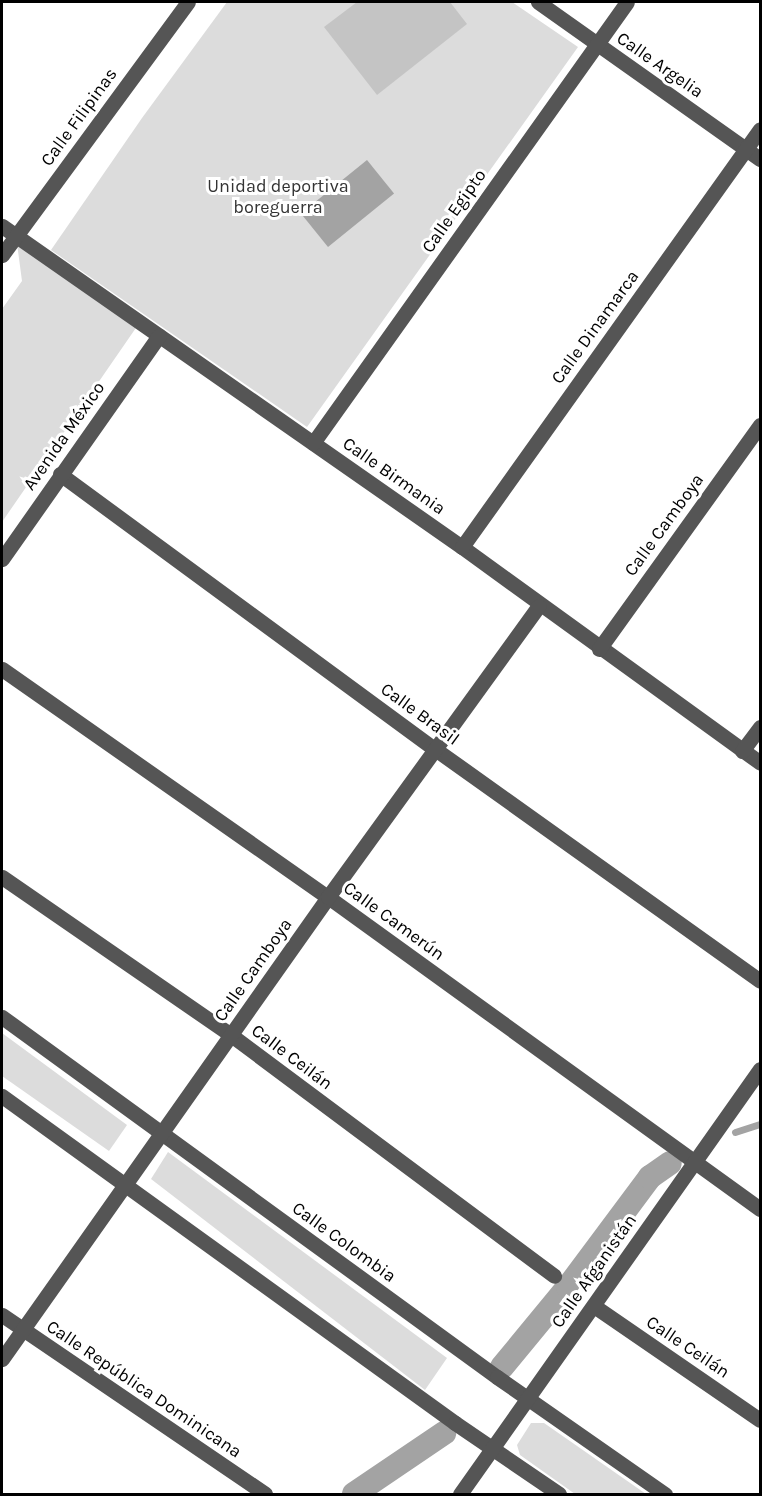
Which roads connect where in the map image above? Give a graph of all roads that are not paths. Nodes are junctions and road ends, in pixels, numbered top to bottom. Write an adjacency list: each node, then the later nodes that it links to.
1 (188, 2): 9 (street, Calle Filipinas)
2 (538, 2): 4 (street, Calle Argelia)
3 (627, 2): 4 (street, Calle Egipto)
4 (597, 44): 6 (street, Calle Argelia); 13 (street, Calle Egipto)
5 (760, 129): 6 (street, Calle Dinamarca)
6 (746, 150): 7 (street, Calle Argelia); 15 (street, Calle Dinamarca)
7 (760, 159)
8 (2, 226): 9 (street, Calle Birmania)
9 (16, 236): 10 (street, Calle Filipinas); 11 (street, Calle Birmania)
10 (2, 255)
11 (159, 336): 13 (street, Calle Birmania); 14 (street, Avenida México)
12 (760, 425): 18 (street, Calle Camboya)
13 (313, 443): 15 (street, Calle Birmania)
14 (60, 474): 16 (street, Avenida México); 21 (street, Calle Brasil)
15 (462, 547): 17 (street, Calle Birmania)
16 (2, 559)
17 (539, 606): 18 (street, Calle Birmania); 21 (street, Calle Camboya)
18 (599, 649): 22 (street, Calle Birmania)
19 (2, 669): 25 (street, Calle Camerún)
20 (760, 727): 22 (street)
21 (435, 749): 25 (street, Calle Camboya); 26 (street, Calle Brasil)
22 (742, 751): 23 (street, Calle Birmania)
23 (760, 763)
24 (2, 877): 28 (street, Calle Ceilán)
25 (328, 897): 28 (street, Calle Camboya); 32 (street, Calle Camerún)
26 (760, 981)
27 (2, 1017): 31 (street, Calle Colombia)
28 (231, 1035): 31 (street, Calle Camboya); 35 (street, Calle Ceilán)
29 (760, 1070): 32 (street, Calle Afganistán)
30 (2, 1096): 33 (street)
31 (161, 1133): 33 (street, Calle Camboya); 40 (street, Calle Colombia)
32 (695, 1162): 34 (street, Calle Camerún); 36 (street, Calle Afganistán)
33 (124, 1185): 38 (street, Calle Camboya); 42 (street)
34 (760, 1209)
35 (554, 1276)
36 (594, 1306): 40 (street, Calle Afganistán); 41 (street, Calle Ceilán)
37 (2, 1316): 38 (street, Calle República Dominicana)
38 (22, 1330): 39 (street, Calle Camboya); 43 (street, Calle República Dominicana)
39 (2, 1359)
40 (527, 1399): 42 (street, Calle Afganistán); 46 (street, Calle Colombia)
41 (760, 1420)
42 (493, 1446): 44 (street, Calle Afganistán); 45 (street)
43 (265, 1494)
44 (460, 1494)
45 (560, 1494)
46 (665, 1494)

